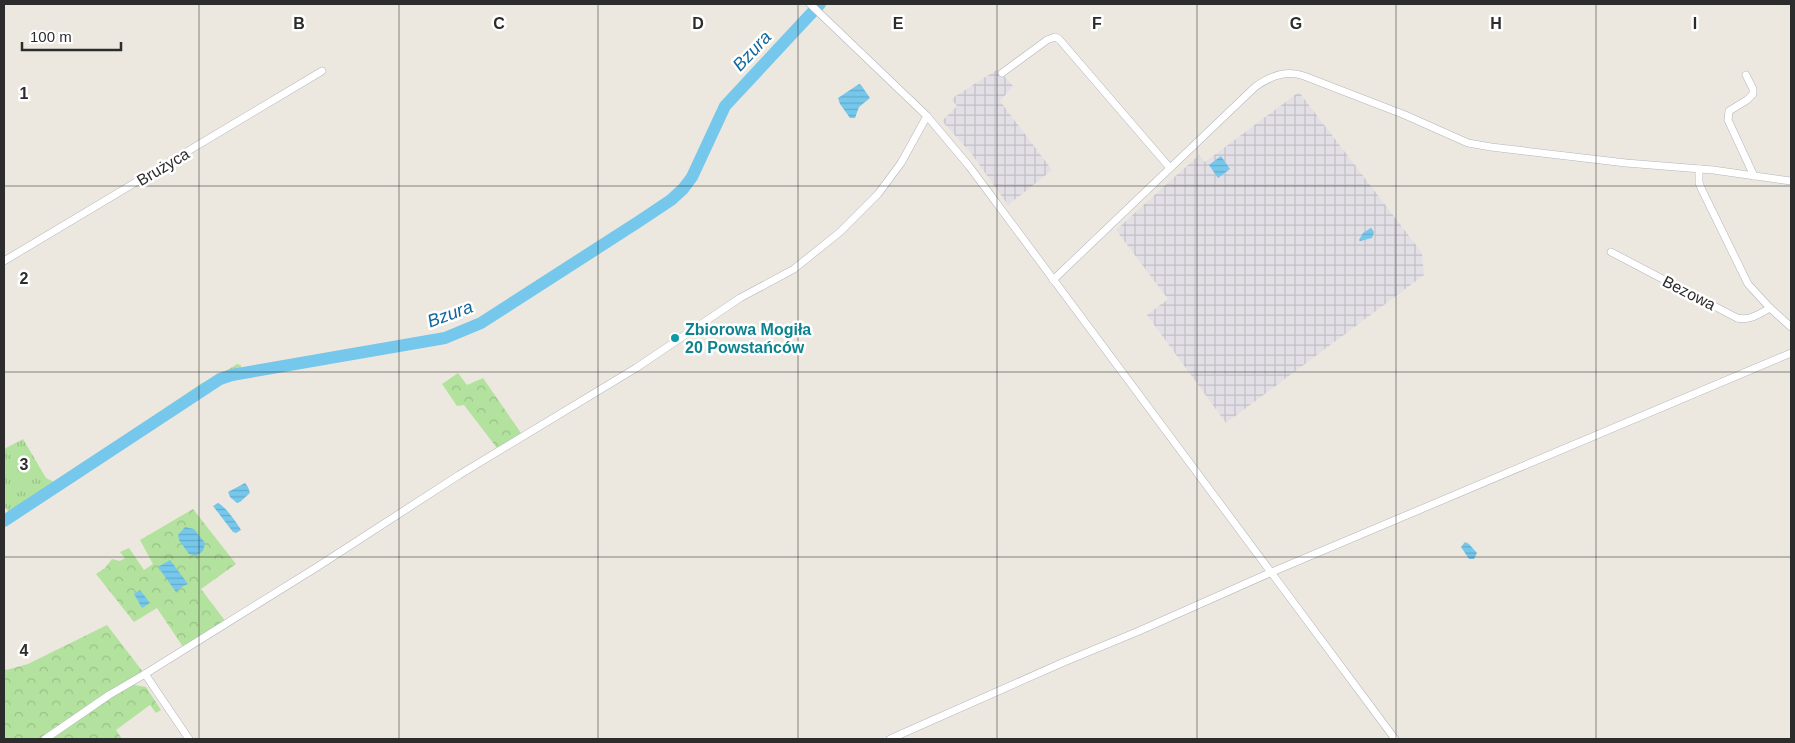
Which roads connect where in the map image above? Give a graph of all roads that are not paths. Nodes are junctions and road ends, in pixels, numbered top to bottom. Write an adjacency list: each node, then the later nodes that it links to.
1 (810, 4): 5 (street)
2 (322, 71): 11 (street, Brużyca)
3 (1002, 73): 6 (street)
4 (1746, 75): 8 (street)
5 (927, 116): 12 (street); 17 (street)
6 (1170, 168): 7 (street); 12 (street)
7 (1699, 169): 8 (street); 13 (street)
8 (1754, 176): 9 (street)
9 (1791, 181)
10 (1610, 252): 13 (street, Bezowa)
11 (4, 261)
12 (1054, 280): 16 (street)
13 (1770, 308): 14 (street)
14 (1791, 327)
15 (1791, 353): 16 (street)
16 (1272, 572): 20 (street); 21 (street)
17 (145, 674): 18 (street); 19 (street)
18 (45, 739)
19 (189, 739)
20 (890, 739)
21 (1395, 739)

